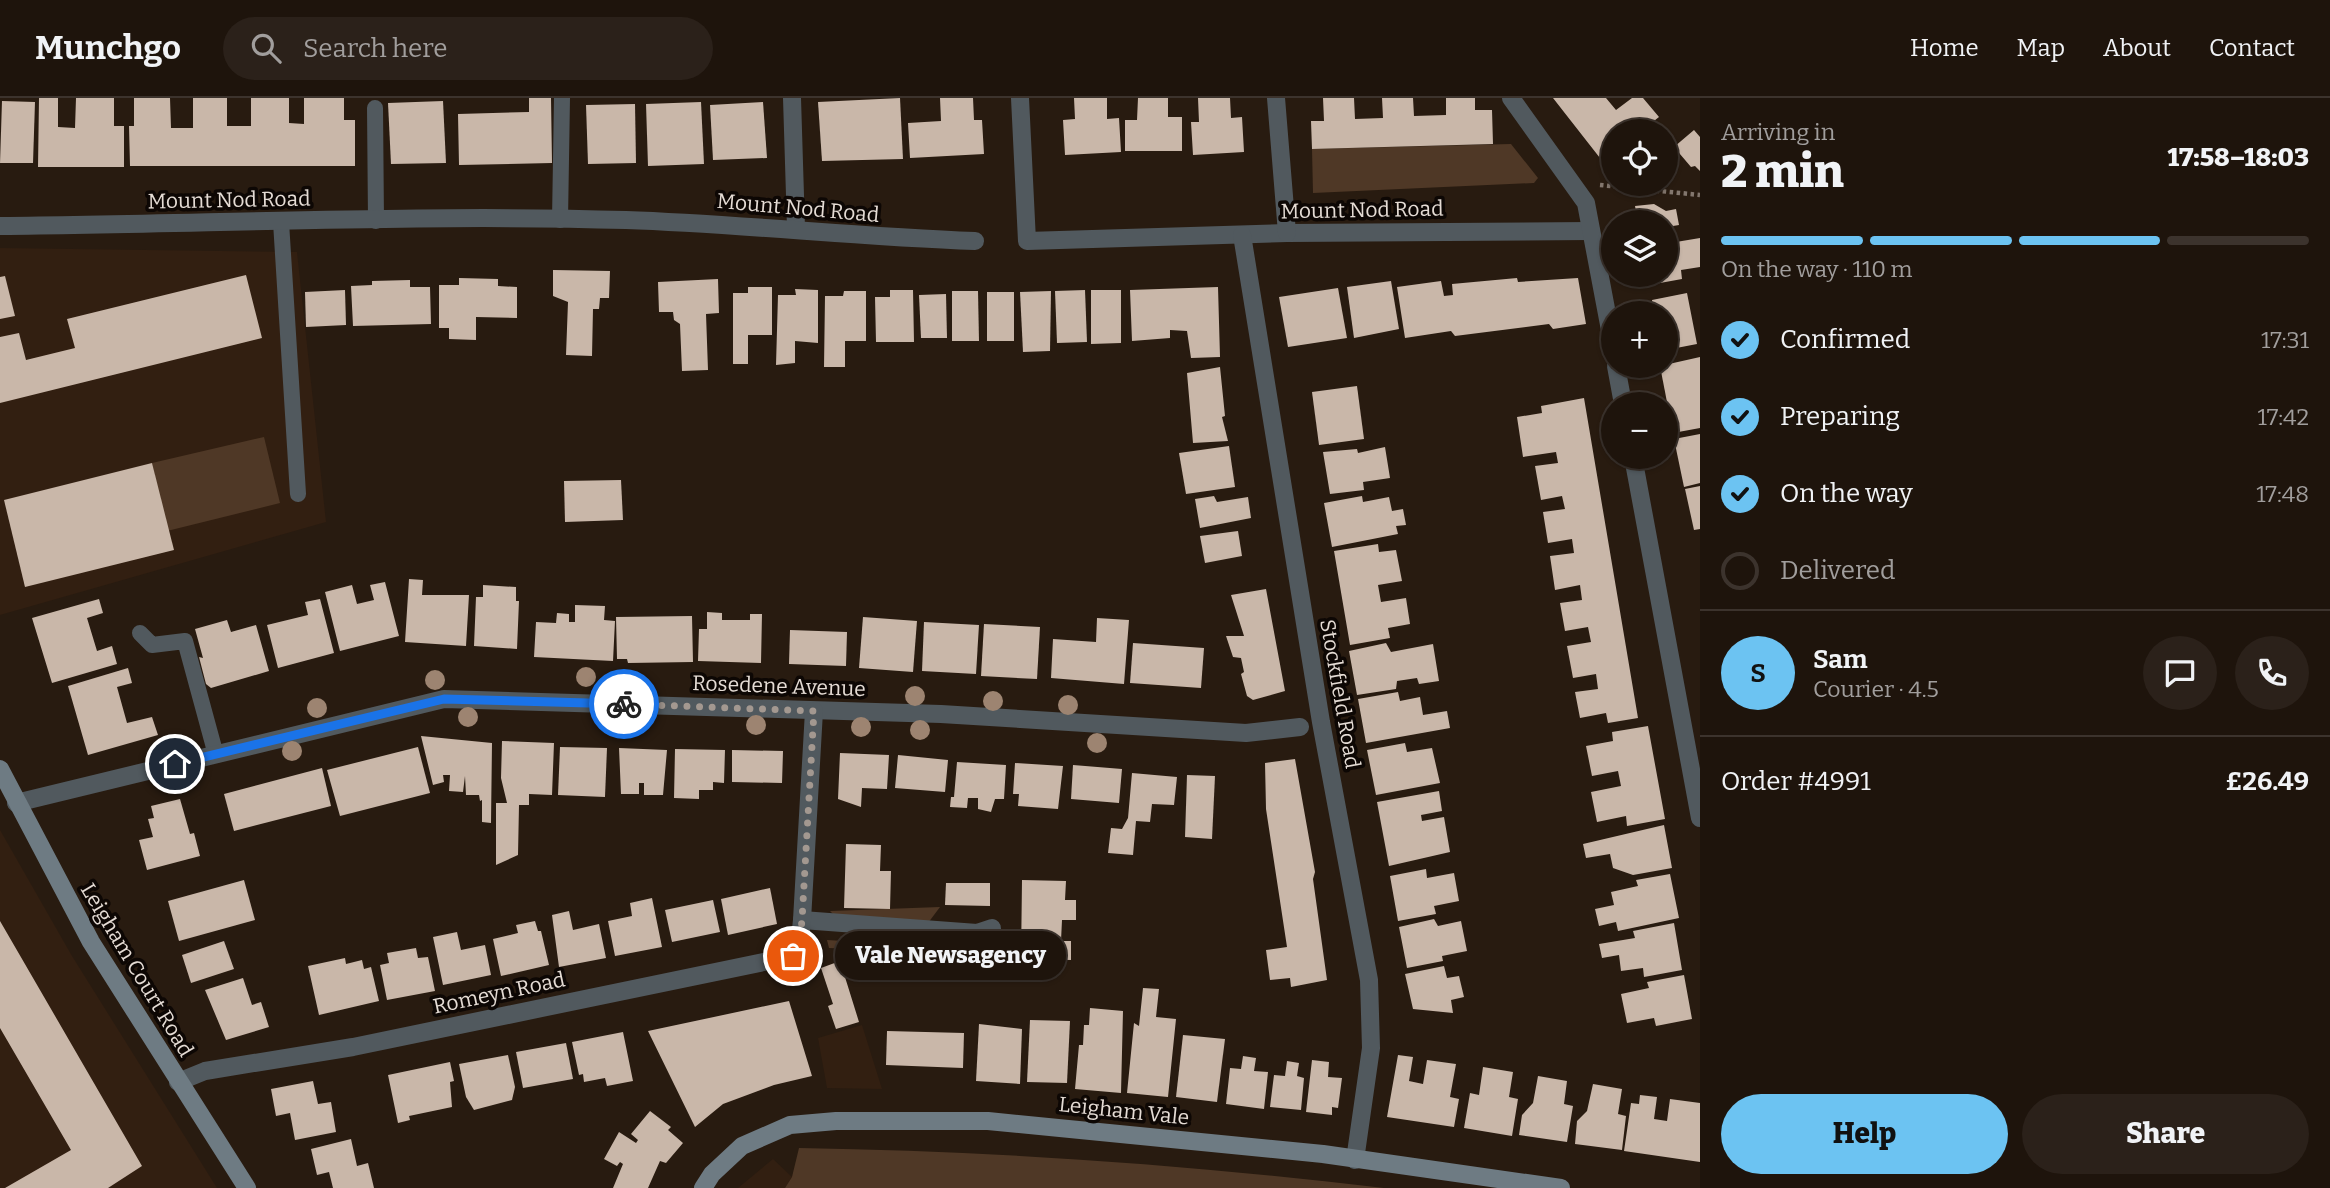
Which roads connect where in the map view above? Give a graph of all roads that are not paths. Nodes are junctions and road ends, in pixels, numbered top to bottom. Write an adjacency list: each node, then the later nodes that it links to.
1 (562, 98): 7 (lane)
2 (792, 98): 11 (street)
3 (1020, 98): 14 (street, Mount Nod Road)
4 (1276, 98): 13 (street)
5 (1511, 98): 12 (street)
6 (375, 108): 8 (lane)
7 (560, 220): 8 (street, Mount Nod Road); 11 (street, Mount Nod Road)
8 (376, 221): 9 (street, Mount Nod Road)
9 (281, 222): 10 (street, Mount Nod Road); 18 (lane)
10 (0, 226)
11 (796, 228): 15 (street, Mount Nod Road)
12 (1591, 231): 13 (street, Mount Nod Road); 16 (street)
13 (1287, 233): 14 (street, Mount Nod Road)
14 (1242, 235): 29 (street, Stockfield Road)
15 (975, 242)
16 (1604, 301)
17 (1635, 469): 25 (street)
18 (298, 494)
19 (140, 633): 22 (lane)
20 (814, 711): 21 (street, Rosedene Avenue); 22 (street, Rosedene Avenue); 26 (street, Romeyn Road)
21 (1300, 727)
22 (216, 755): 24 (street, Rosedene Avenue)
23 (0, 769): 24 (street, Leigham Court Road)
24 (16, 803): 28 (street, Leigham Court Road)
25 (1700, 818)
26 (802, 920): 27 (street); 28 (street, Romeyn Road)
27 (992, 928)
28 (178, 1082): 30 (street, Leigham Court Road)
29 (1355, 1160): 31 (street, Leigham Vale); 32 (street, Leigham Vale)
30 (247, 1188)
31 (703, 1188)
32 (1561, 1188)

